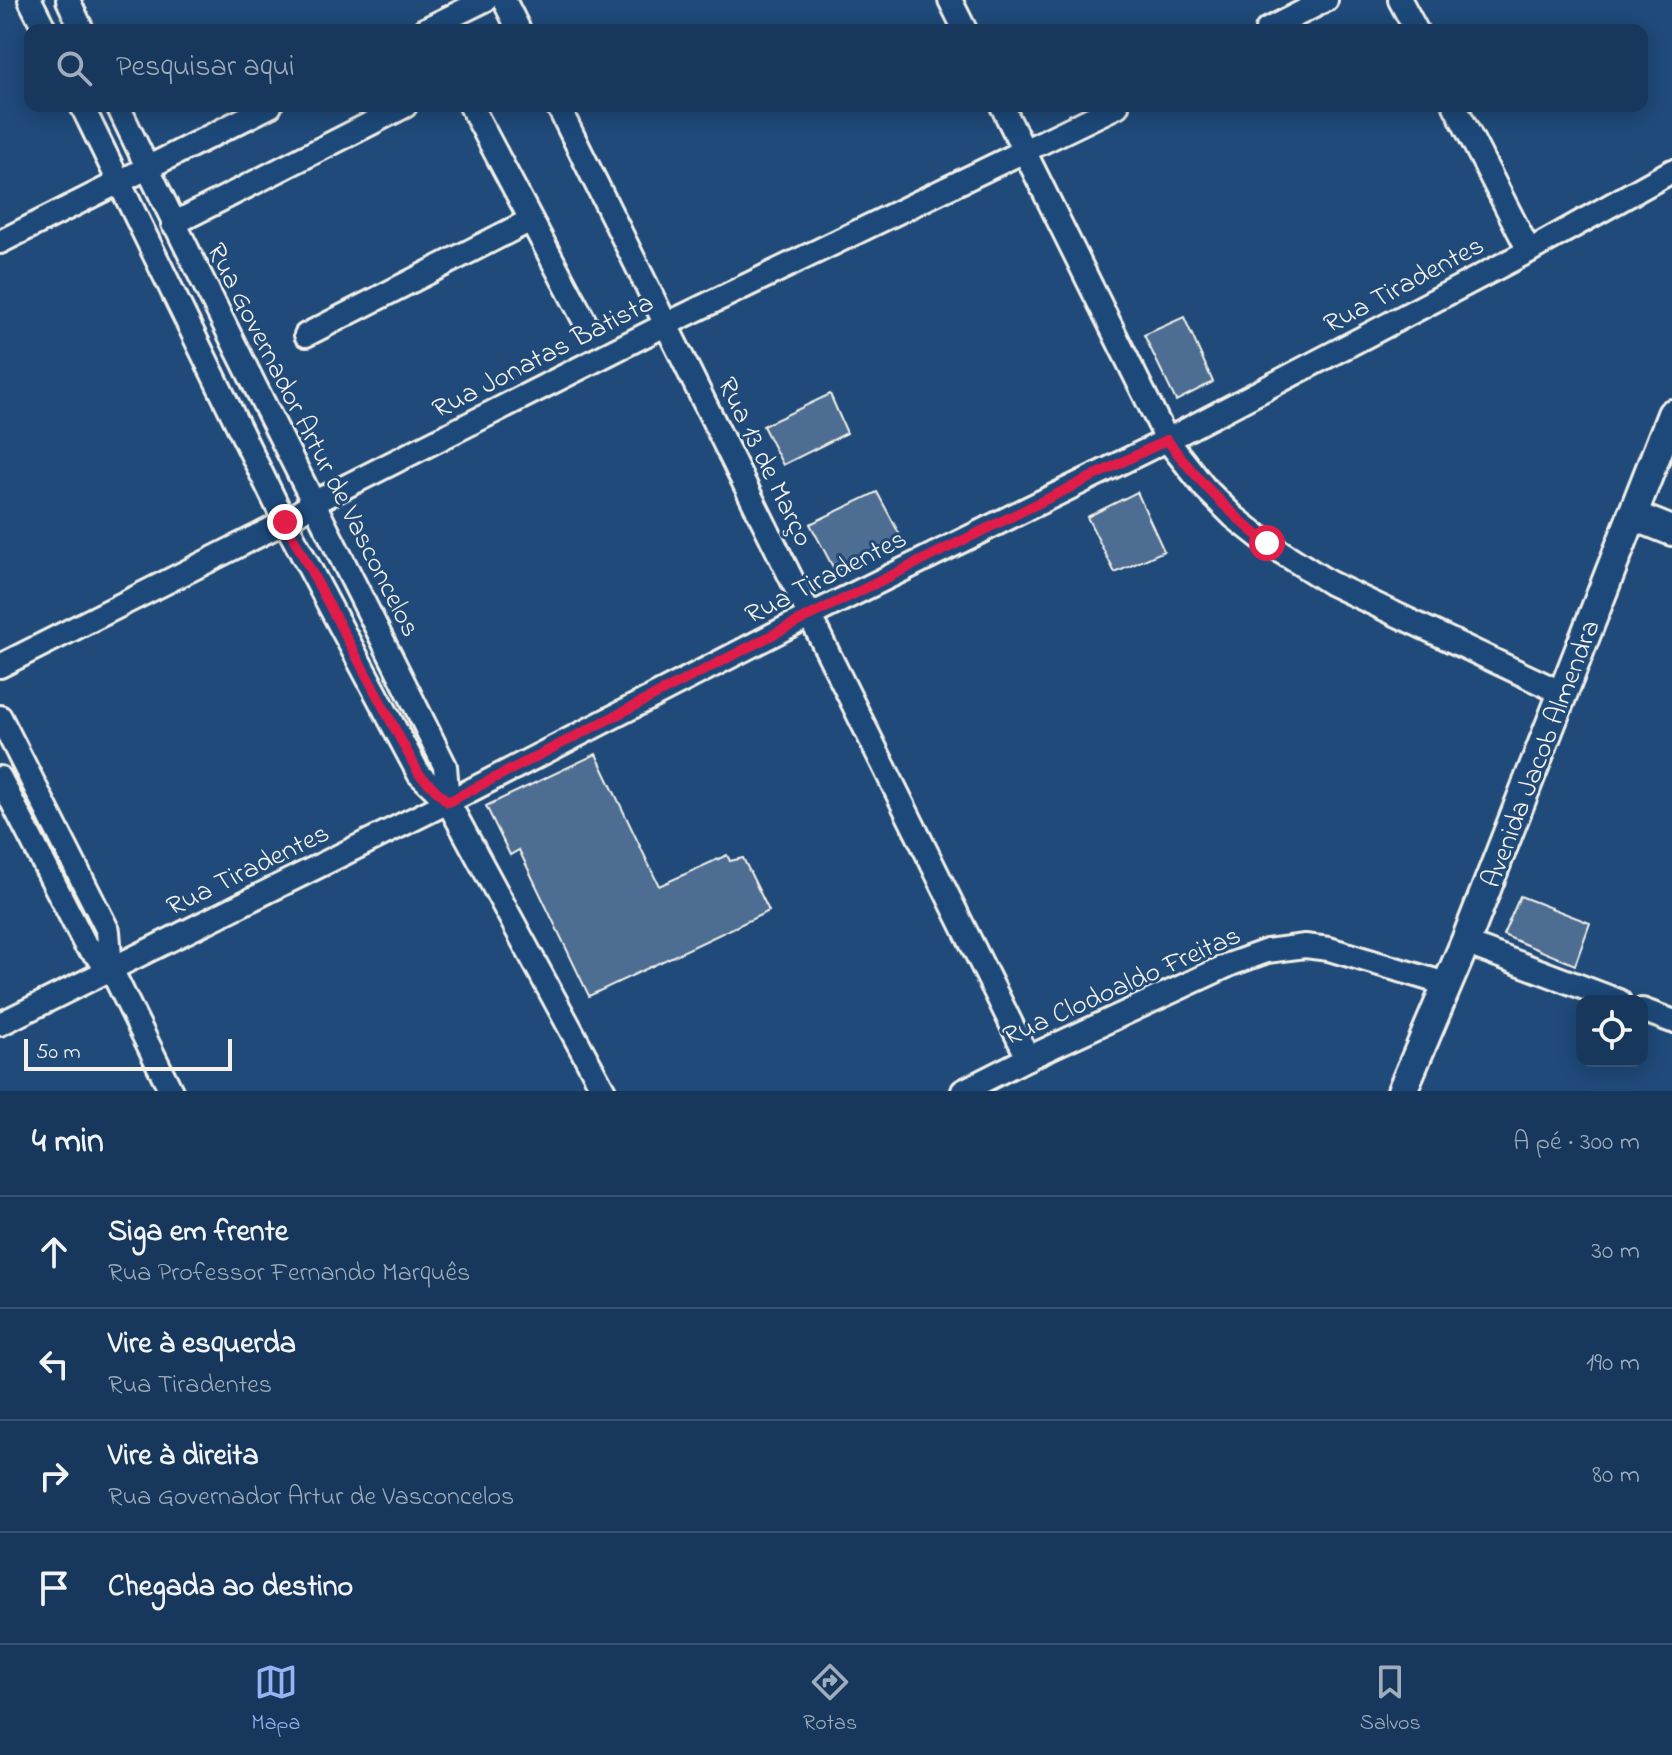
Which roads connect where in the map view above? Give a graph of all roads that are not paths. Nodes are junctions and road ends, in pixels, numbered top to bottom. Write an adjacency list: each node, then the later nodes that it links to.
1 (30, 0): 8 (street)
2 (68, 0): 9 (street)
3 (485, 0): 10 (street)
4 (504, 0): 11 (street)
5 (950, 0): 12 (street)
6 (1326, 0): 13 (street)
7 (1400, 0): 14 (street)
8 (42, 24)
9 (79, 24)
10 (436, 24)
11 (516, 24)
12 (962, 24)
13 (1279, 24)
14 (1413, 24)
15 (85, 112): 27 (street, Rua Governador Artur de Vasconcelos)
16 (121, 112): 25 (street, Rua Governador Artur de Vasconcelos)
17 (258, 112): 25 (street)
18 (393, 112): 29 (street)
19 (474, 112): 28 (street)
20 (561, 112): 33 (street, Rua 13 de Março)
21 (1005, 112): 24 (street)
22 (1105, 112): 24 (street, Rua Jonatas Batista)
23 (1458, 112): 31 (street)
24 (1025, 152): 33 (street, Rua Jonatas Batista); 36 (street)
25 (147, 167): 27 (street); 29 (street, Rua Governador Artur de Vasconcelos)
26 (1672, 171): 31 (street, Rua Tiradentes)
27 (119, 181): 30 (street); 39 (street, Rua Governador Artur de Vasconcelos)
28 (531, 220): 32 (street); 34 (street)
29 (173, 224): 37 (street, Rua Governador Artur de Vasconcelos)
30 (0, 242)
31 (1529, 251): 36 (street, Rua Tiradentes)
32 (584, 320)
33 (667, 324): 37 (street, Rua Jonatas Batista); 41 (street, Rua 13 de Março)
34 (306, 335)
35 (1672, 414): 38 (street, Avenida Jacob Almendra)
36 (1167, 440): 41 (street, Rua Tiradentes); 43 (street)
37 (315, 502): 39 (street, Rua Jonatas Batista); 46 (street, Rua Governador Artur de Vasconcelos)
38 (1632, 515): 40 (street); 43 (street, Avenida Jacob Almendra)
39 (285, 522): 42 (street, Rua Jonatas Batista); 46 (street, Rua Governador Artur de Vasconcelos)
40 (1672, 531)
41 (809, 616): 46 (street, Rua Tiradentes); 54 (street, Rua 13 de Março)
42 (0, 666)
43 (1562, 693): 47 (street, Avenida Jacob Almendra)
44 (0, 717): 48 (street)
45 (0, 778): 48 (street)
46 (448, 802): 48 (street, Rua Tiradentes); 56 (street, Rua Governador Artur de Vasconcelos)
47 (1465, 943): 49 (street, Avenida Jacob Almendra); 50 (street)
48 (111, 969): 53 (street, Rua Tiradentes); 55 (street)
49 (1446, 984): 54 (street, Rua Clodoaldo Freitas); 58 (street, Avenida Jacob Almendra)
50 (1603, 995)
51 (1648, 1012): 52 (street)
52 (1672, 1021)
53 (0, 1024)
54 (1028, 1058): 57 (street, Rua Clodoaldo Freitas)
55 (171, 1091)
56 (604, 1091)
57 (963, 1091)
58 (1402, 1091)

